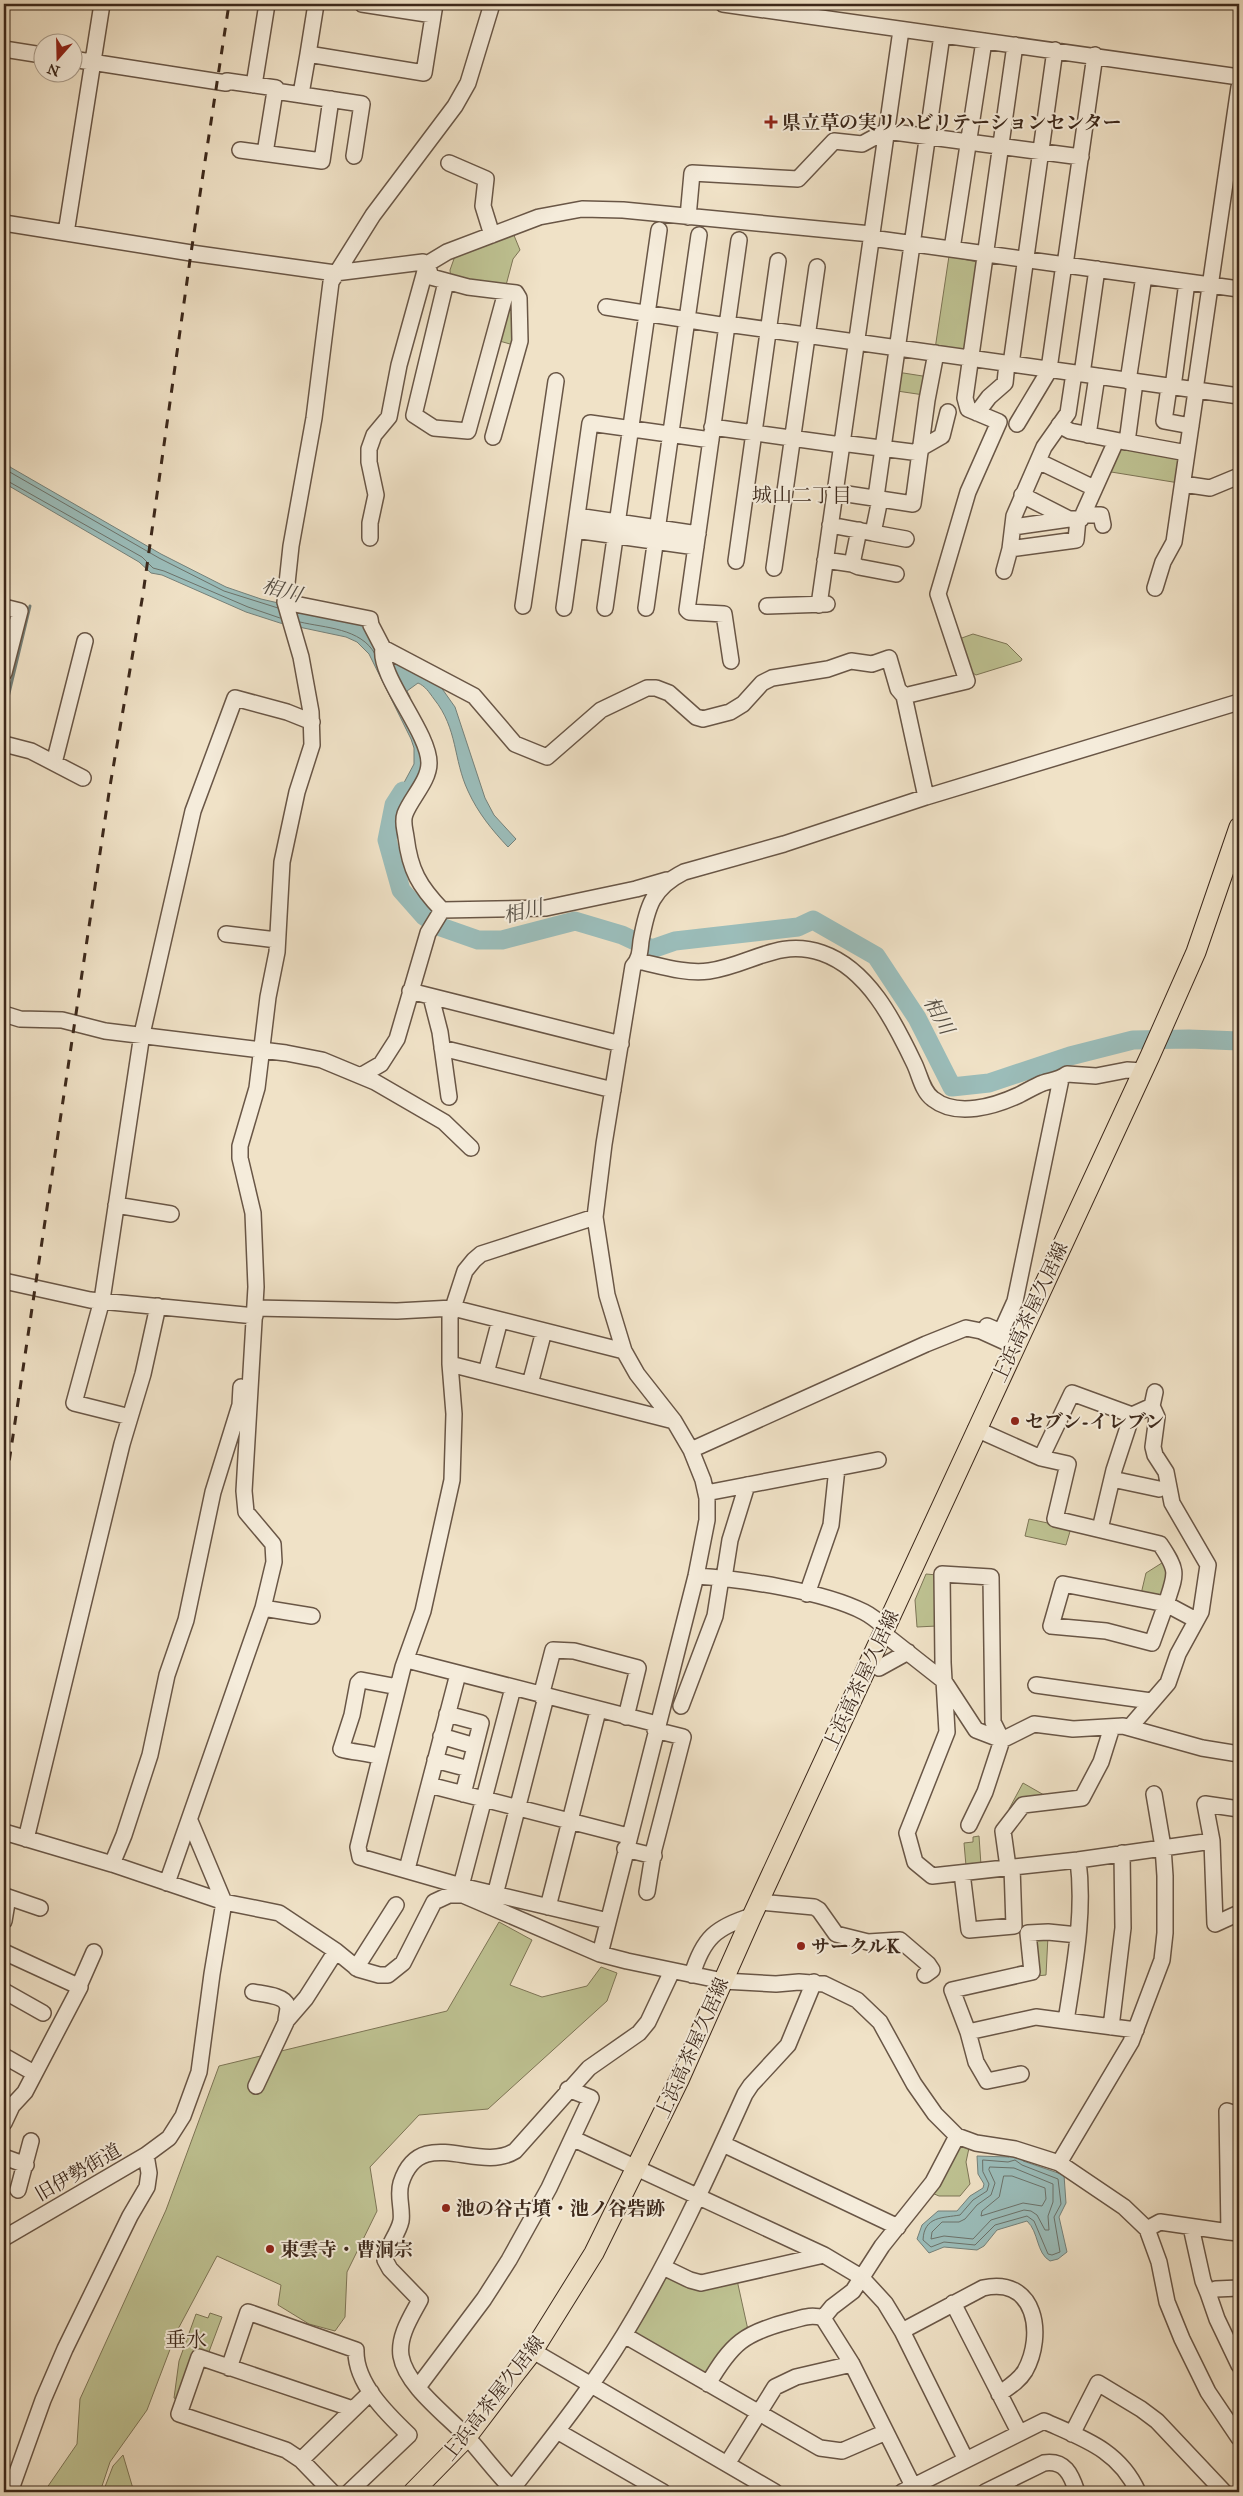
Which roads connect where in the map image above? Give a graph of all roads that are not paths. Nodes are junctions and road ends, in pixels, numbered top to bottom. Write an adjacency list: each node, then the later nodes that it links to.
1 (102, 4): 19 (street)
2 (267, 4): 21 (street)
3 (316, 4): 16 (street)
4 (362, 4): 8 (street)
5 (492, 4): 54 (street)
6 (723, 4): 7 (street)
7 (772, 7): 9 (street)
8 (434, 9): 16 (street)
9 (901, 30): 10 (street); 27 (street)
10 (942, 35): 11 (street); 28 (street)
11 (984, 41): 12 (street); 29 (street)
12 (1015, 45): 14 (street); 30 (street)
13 (4, 49): 15 (street)
14 (1055, 50): 17 (street); 32 (street)
15 (32, 53)
16 (308, 54): 24 (street)
17 (1095, 55): 20 (street); 35 (street)
18 (82, 60): 19 (street)
19 (93, 62): 21 (street); 40 (street)
20 (1239, 77)
21 (254, 85): 23 (street)
22 (1239, 87): 26 (street)
23 (275, 91): 24 (street); 33 (street)
24 (301, 94): 25 (street)
25 (331, 100): 33 (street); 34 (street)
26 (1237, 116): 58 (street)
27 (886, 131): 28 (street); 37 (street); 43 (street)
28 (928, 137): 29 (street); 45 (street)
29 (968, 142): 30 (street); 46 (street)
30 (1001, 146): 32 (street); 47 (street)
31 (240, 150): 33 (street)
32 (1040, 151): 35 (street); 48 (street)
33 (266, 153)
34 (354, 156)
35 (1081, 157): 51 (street)
36 (449, 162): 42 (street)
37 (688, 217): 42 (street); 43 (street)
38 (4, 223): 40 (street)
39 (659, 230): 62 (street)
40 (66, 232): 54 (street)
41 (700, 234): 63 (street)
42 (492, 235): 50 (street)
43 (871, 236): 45 (street); 67 (street)
44 (739, 240): 64 (street)
45 (913, 244): 46 (street); 68 (street)
46 (952, 249): 47 (street)
47 (986, 253): 48 (street); 70 (street)
48 (1025, 259): 51 (street); 71 (street)
49 (778, 261): 65 (street)
50 (427, 264): 54 (street); 56 (street); 114 (street)
51 (1064, 264): 53 (street); 72 (street)
52 (817, 267): 66 (street)
53 (1096, 269): 55 (street); 73 (street)
54 (335, 273): 125 (street)
55 (1144, 276): 57 (street); 76 (street)
56 (446, 282): 60 (street); 60 (street)
57 (1187, 282): 58 (street); 77 (street)
58 (1212, 285): 59 (street); 78 (street)
59 (1239, 289)
60 (506, 292): 91 (street)
61 (606, 307): 62 (street)
62 (647, 314): 63 (street); 86 (street)
63 (687, 320): 64 (street); 88 (street)
64 (727, 325): 65 (street); 89 (street)
65 (768, 330): 66 (street); 87 (street)
66 (807, 335): 67 (street); 92 (street)
67 (856, 342): 68 (street); 94 (street)
68 (898, 348): 69 (street); 95 (street)
69 (936, 353): 70 (street); 80 (street)
70 (971, 358): 71 (street); 81 (street)
71 (1009, 364): 72 (street); 81 (street)
72 (1050, 369): 73 (street); 83 (street)
73 (1078, 374): 74 (street); 84 (street)
74 (1097, 376): 76 (street); 90 (street)
75 (556, 381): 126 (street)
76 (1132, 381): 77 (street); 93 (street)
77 (1171, 387): 78 (street); 85 (street)
78 (1196, 391): 79 (street); 85 (street)
79 (1239, 396)
80 (927, 400): 82 (street); 96 (street)
81 (973, 411): 82 (street); 136 (street)
82 (948, 412): 96 (street)
83 (1017, 424)
84 (1059, 424): 90 (street); 98 (street)
85 (1191, 426): 97 (street)
86 (631, 429): 88 (street); 107 (street); 111 (street)
87 (754, 433): 89 (street); 92 (street); 119 (street)
88 (671, 434): 89 (street); 113 (street)
89 (712, 434): 116 (street)
90 (1088, 435): 93 (street)
91 (493, 437)
92 (793, 438): 94 (street); 121 (street)
93 (1121, 441): 97 (street); 102 (street)
94 (841, 444): 95 (street); 103 (street)
95 (884, 449): 96 (street); 105 (street)
96 (920, 451): 105 (street)
97 (1188, 453): 101 (street)
98 (1038, 461): 102 (street); 104 (street)
99 (1239, 468): 100 (street)
100 (1239, 474): 101 (street)
101 (1183, 484): 124 (street)
102 (1094, 488): 106 (street)
103 (834, 492): 105 (street); 108 (street)
104 (1022, 495): 106 (street); 110 (street)
105 (878, 498): 112 (street)
106 (1076, 518): 109 (street); 110 (street); 117 (street)
107 (576, 523): 111 (street); 129 (street)
108 (830, 525): 112 (street); 118 (street)
109 (1103, 525)
110 (1013, 527): 117 (street)
111 (617, 529): 113 (street); 130 (street)
112 (866, 532): 115 (street); 120 (street)
113 (656, 535): 116 (street); 131 (street)
114 (370, 538)
115 (906, 539)
116 (697, 540): 134 (street)
117 (1010, 549): 122 (street)
118 (825, 560): 120 (street); 127 (street)
119 (736, 561)
120 (852, 564): 123 (street)
121 (774, 568)
122 (1004, 570)
123 (896, 574)
124 (1155, 588)
125 (286, 602): 133 (street); 138 (street)
126 (523, 606)
127 (767, 606)
128 (4, 607): 135 (street)
129 (564, 608)
130 (605, 608)
131 (646, 608)
132 (85, 641): 140 (street)
133 (383, 648): 136 (street); 145 (street)
134 (731, 661)
135 (4, 673)
136 (904, 696): 142 (street)
137 (1239, 702): 142 (street)
138 (312, 722): 147 (street); 152 (street)
139 (4, 744): 140 (street)
140 (54, 763): 141 (street)
141 (84, 778)
142 (926, 797): 144 (street)
143 (1239, 827): 156 (main road, 上浜高茶屋久居線)
144 (673, 878): 145 (street); 148 (street)
145 (442, 910): 149 (street)
146 (226, 934): 147 (street)
147 (277, 940): 155 (street)
148 (638, 958): 153 (street); 158 (street)
149 (410, 991): 150 (street); 157 (street)
150 (431, 997): 153 (street); 154 (street)
151 (4, 1014): 152 (street)
152 (142, 1034): 155 (street); 162 (street)
153 (621, 1044): 159 (street)
154 (442, 1048): 159 (street); 160 (street)
155 (261, 1050): 157 (street); 169 (street)
156 (1147, 1063): 158 (street); 173 (main road, 上浜高茶屋久居線)
157 (362, 1075): 161 (street)
158 (1061, 1079): 171 (street)
159 (613, 1090): 164 (street)
160 (449, 1097)
161 (471, 1148)
162 (116, 1205): 163 (street); 166 (street)
163 (171, 1214)
164 (595, 1217): 168 (street); 174 (street)
165 (4, 1281): 166 (street)
166 (102, 1300): 167 (street); 179 (street)
167 (158, 1306): 169 (street); 179 (street)
168 (453, 1308): 169 (street); 170 (street); 175 (street)
169 (251, 1313): 195 (street); 240 (street)
170 (500, 1320): 172 (street); 176 (street)
171 (966, 1328): 173 (street); 182 (street)
172 (544, 1331): 174 (street); 177 (street)
173 (1014, 1346): 181 (main road, 上浜高茶屋久居線)
174 (624, 1351): 180 (street)
175 (450, 1364): 176 (street); 200 (street)
176 (486, 1373): 177 (street)
177 (530, 1384): 180 (street)
178 (1132, 1415): 183 (street); 186 (street); 197 (street)
179 (130, 1418): 233 (street)
180 (674, 1421): 182 (street)
181 (976, 1429): 183 (street); 198 (main road, 上浜高茶屋久居線)
182 (691, 1450): 189 (street)
183 (1041, 1458): 190 (street)
184 (878, 1460): 185 (street)
185 (837, 1468): 187 (street); 193 (street)
186 (1112, 1479): 188 (street); 190 (street)
187 (747, 1485): 189 (street); 192 (street)
188 (1159, 1490)
189 (706, 1493): 191 (street)
190 (1100, 1529): 194 (street)
191 (696, 1576): 192 (street); 213 (street)
192 (722, 1578): 193 (street); 209 (street)
193 (807, 1594): 198 (street)
194 (1166, 1604): 194 (street); 197 (street)
195 (263, 1608): 196 (street); 229 (street)
196 (312, 1616)
197 (1196, 1620): 208 (street)
198 (885, 1630): 199 (street); 252 (main road, 上浜高茶屋久居線)
199 (908, 1652): 201 (street); 203 (street)
200 (407, 1660): 202 (street); 205 (street)
201 (880, 1668)
202 (458, 1674): 206 (street); 211 (street)
203 (944, 1682): 217 (street); 217 (street); 243 (street)
204 (1036, 1685): 208 (street)
205 (398, 1687): 220 (street); 220 (street)
206 (513, 1688): 207 (street); 226 (street)
207 (543, 1697): 210 (street); 212 (street); 227 (street)
208 (1151, 1700): 215 (street)
209 (681, 1706)
210 (598, 1711): 212 (street); 230 (street)
211 (447, 1714): 216 (street); 218 (street)
212 (626, 1717): 213 (street)
213 (656, 1727): 235 (street); 238 (street)
214 (1112, 1727): 215 (street); 217 (street); 241 (street)
215 (1130, 1727): 219 (street)
216 (441, 1736): 218 (street); 221 (street)
217 (1002, 1740): 231 (street)
218 (475, 1746): 222 (street)
219 (1239, 1754)
220 (380, 1757): 242 (street)
221 (435, 1760): 222 (street); 223 (street)
222 (469, 1769): 224 (street)
223 (428, 1785): 224 (street); 242 (street)
224 (463, 1794): 226 (street)
225 (1154, 1794): 236 (street)
226 (484, 1800): 227 (street); 245 (street)
227 (516, 1808): 230 (street); 247 (street)
228 (1239, 1809): 234 (street)
229 (190, 1821): 244 (street); 248 (street)
230 (570, 1821): 235 (street); 250 (street)
231 (969, 1825)
232 (4, 1832): 233 (street)
233 (26, 1839): 240 (street)
234 (1212, 1841): 236 (street); 253 (street)
235 (627, 1842): 238 (street); 255 (street)
236 (1163, 1847): 237 (street); 274 (street)
237 (1122, 1853): 239 (street); 273 (street)
238 (654, 1856): 246 (street)
239 (1078, 1860): 241 (street); 256 (street)
240 (112, 1864): 244 (street)
241 (1010, 1867): 243 (street); 243 (street)
242 (407, 1869): 245 (street)
243 (962, 1873)
244 (167, 1883): 248 (street)
245 (462, 1891): 247 (street); 260 (street); 261 (street)
246 (647, 1892)
247 (495, 1895): 250 (street)
248 (224, 1902): 257 (street); 287 (street, 旧伊勢街道)
249 (396, 1905): 261 (street)
250 (548, 1907): 255 (street)
251 (40, 1908): 254 (street)
252 (755, 1909): 263 (street); 264 (street); 265 (main road, 上浜高茶屋久居線)
253 (1239, 1913)
254 (4, 1921)
255 (608, 1921): 260 (street)
256 (1078, 1935): 271 (street); 275 (street)
257 (336, 1950): 261 (street); 272 (street)
258 (4, 1952): 267 (street)
259 (94, 1952): 267 (street)
260 (600, 1954): 262 (street)
261 (356, 1968)
262 (672, 1971): 263 (street); 280 (street)
263 (692, 1975): 265 (street)
264 (925, 1975)
265 (722, 1980): 266 (street); 291 (main road, 上浜高茶屋久居線)
266 (814, 1982): 283 (street); 286 (street)
267 (79, 1986): 277 (street)
268 (4, 1991): 270 (street)
269 (253, 1992): 272 (street)
270 (44, 2013)
271 (1066, 2021): 273 (street); 275 (street)
272 (286, 2023): 279 (street)
273 (1110, 2027): 274 (street)
274 (1136, 2030): 289 (street)
275 (968, 2032): 278 (street)
276 (4, 2056): 277 (street)
277 (34, 2073): 282 (street)
278 (1021, 2074)
279 (256, 2086)
280 (568, 2089): 284 (street); 316 (street)
281 (1239, 2115): 292 (street)
282 (4, 2123)
283 (957, 2136): 289 (street); 295 (street)
284 (574, 2139): 291 (street); 316 (street)
285 (31, 2141): 290 (street)
286 (723, 2144): 294 (street); 295 (street)
287 (146, 2155): 299 (street, 旧伊勢街道); 334 (street)
288 (4, 2157): 290 (street)
289 (1059, 2163): 297 (street)
290 (26, 2164): 293 (street)
291 (637, 2167): 294 (street); 310 (main road, 上浜高茶屋久居線)
292 (1234, 2168): 298 (street)
293 (18, 2190)
294 (699, 2196): 300 (street); 301 (street)
295 (898, 2227): 302 (street)
296 (1191, 2227): 297 (street); 298 (street); 304 (street)
297 (1147, 2229): 326 (street)
298 (1234, 2232)
299 (4, 2238)
300 (824, 2255): 301 (street); 302 (street)
301 (663, 2267): 308 (street)
302 (861, 2277): 306 (street); 307 (street)
303 (1239, 2288): 304 (street)
304 (1208, 2293): 309 (street)
305 (953, 2303): 307 (street); 318 (street); 318 (street)
306 (824, 2318): 311 (street); 315 (street)
307 (902, 2331): 328 (street)
308 (624, 2335): 314 (street); 315 (street)
309 (1235, 2347): 312 (street)
310 (533, 2351): 314 (street); 325 (main road, 上浜高茶屋久居線)
311 (852, 2364): 320 (street); 322 (street)
312 (1239, 2365)
313 (229, 2368): 317 (street); 319 (street); 327 (street)
314 (592, 2384): 321 (street); 329 (street)
315 (708, 2384): 320 (street)
316 (418, 2387): 325 (street)
317 (371, 2392): 319 (street); 336 (street)
318 (1000, 2394): 323 (street)
319 (353, 2409): 327 (street)
320 (758, 2413): 322 (street); 329 (street)
321 (557, 2431): 332 (street); 338 (street)
322 (886, 2432): 331 (street)
323 (1019, 2432): 324 (street); 328 (street)
324 (1072, 2434): 333 (street); 342 (street)
325 (467, 2437): 332 (street); 337 (main road, 上浜高茶屋久居線)
326 (1239, 2438)
327 (301, 2460): 335 (street)
328 (966, 2460): 331 (street)
329 (727, 2464): 339 (street)
330 (1016, 2485): 340 (street); 341 (street)
331 (908, 2489)
332 (514, 2491)
333 (1217, 2491)
334 (10, 2492)
335 (332, 2492)
336 (350, 2492)
337 (413, 2492)
338 (663, 2492)
339 (775, 2492)
340 (985, 2492)
341 (1077, 2492)
342 (1138, 2492)

